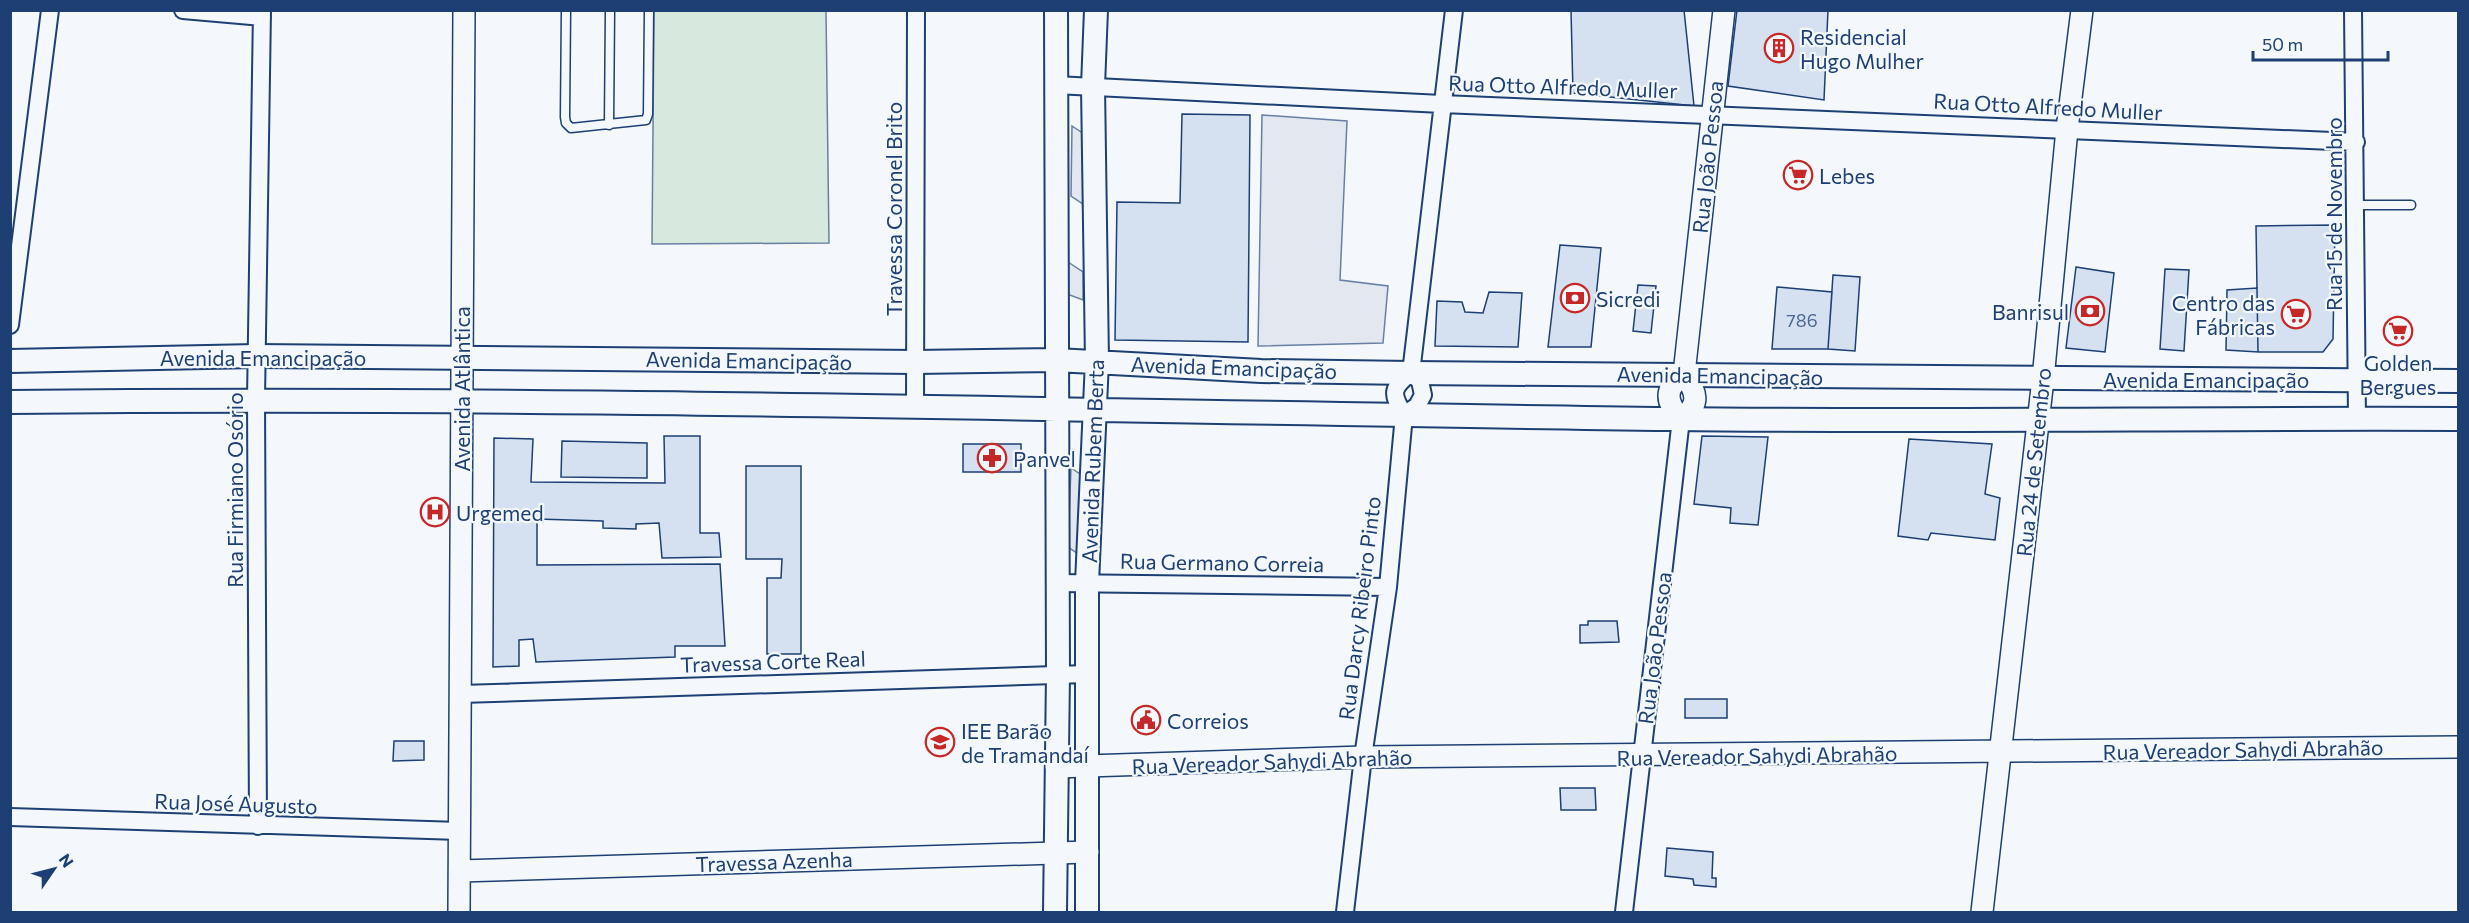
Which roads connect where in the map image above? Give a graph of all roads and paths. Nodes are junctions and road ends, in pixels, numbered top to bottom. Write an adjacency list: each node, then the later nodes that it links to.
1 (50, 10): 24 (street)
2 (183, 10): 14 (street)
3 (464, 10): 26 (street, Avenida Atlântica)
4 (566, 10): 19 (lane)
5 (610, 10): 19 (lane)
6 (649, 10): 19 (lane)
7 (916, 10): 30 (street, Travessa Coronel Brito)
8 (1056, 10): 15 (main road, Avenida Rubem Berta)
9 (1096, 10): 16 (main road, Avenida Rubem Berta)
10 (1454, 10): 17 (street, Rua Darcy Ribeiro Pinto)
11 (1724, 10): 18 (street, Rua João Pessoa)
12 (2082, 10): 20 (street, Rua 24 de Setembro)
13 (2354, 10): 21 (street, Rua 15 de Novembro)
14 (262, 14): 25 (street, Rua Firmiano Osório)
15 (1055, 85): 16 (street, Rua Otto Alfredo Muller); 27 (main road, Avenida Rubem Berta)
16 (1094, 87): 17 (street, Rua Otto Alfredo Muller); 29 (main road, Avenida Rubem Berta)
17 (1442, 104): 18 (street, Rua Otto Alfredo Muller); 31 (street, Rua Darcy Ribeiro Pinto)
18 (1711, 114): 20 (street, Rua Otto Alfredo Muller); 32 (street, Rua João Pessoa)
19 (609, 125)
20 (2067, 129): 21 (street, Rua Otto Alfredo Muller); 33 (street, Rua 24 de Setembro)
21 (2356, 142): 22 (street, Rua 15 de Novembro)
22 (2356, 205): 23 (lane); 34 (street, Rua 15 de Novembro)
23 (2411, 205)
24 (10, 325)
25 (257, 356): 26 (main road, Avenida Emancipação); 28 (main road, Avenida Emancipação); 36 (street, Rua Firmiano Osório)
26 (460, 357): 30 (main road, Avenida Emancipação); 37 (street, Avenida Atlântica)
27 (1056, 360): 29 (main road, Avenida Emancipação); 30 (main road, Avenida Emancipação); 40 (main road, Avenida Rubem Berta)
28 (10, 361)
29 (1097, 361): 31 (main road, Avenida Emancipação); 41 (main road, Avenida Rubem Berta)
30 (915, 362): 39 (street, Travessa Coronel Brito)
31 (1411, 373): 32 (main road, Avenida Emancipação); 42 (street, Rua Darcy Ribeiro Pinto); 42 (street, Rua Darcy Ribeiro Pinto)
32 (1684, 374): 33 (main road, Avenida Emancipação); 44 (street, Rua João Pessoa)
33 (2043, 379): 34 (main road, Avenida Emancipação); 45 (street, Rua 24 de Setembro)
34 (2356, 379): 35 (main road, Avenida Emancipação); 43 (street, Rua 15 de Novembro)
35 (2458, 381)
36 (256, 399): 37 (main road, Avenida Emancipação); 38 (main road, Avenida Emancipação); 60 (street, Rua Firmiano Osório)
37 (462, 401): 39 (main road, Avenida Emancipação); 52 (street, Avenida Atlântica)
38 (10, 402)
39 (915, 408): 40 (main road, Avenida Emancipação)
40 (1057, 411): 41 (main road, Avenida Emancipação); 47 (main road, Avenida Rubem Berta)
41 (1095, 411): 42 (main road, Avenida Emancipação); 48 (main road, Avenida Rubem Berta)
42 (1404, 415): 44 (main road, Avenida Emancipação); 49 (street, Rua Darcy Ribeiro Pinto)
43 (2357, 418): 45 (main road, Avenida Emancipação); 46 (main road, Avenida Emancipação)
44 (1681, 419): 45 (main road, Avenida Emancipação); 56 (street, Rua João Pessoa)
45 (2038, 419): 54 (street, Rua 24 de Setembro)
46 (2458, 419)
47 (1056, 583): 48 (street, Rua Germano Correia); 50 (main road, Avenida Rubem Berta)
48 (1087, 583): 49 (street, Rua Germano Correia); 51 (main road, Avenida Rubem Berta)
49 (1388, 587): 55 (street, Rua Darcy Ribeiro Pinto)
50 (1058, 674): 51 (street, Travessa Corte Real); 52 (street, Travessa Corte Real); 58 (main road, Avenida Rubem Berta)
51 (1087, 674): 57 (main road, Avenida Rubem Berta)
52 (461, 694): 61 (street, Avenida Atlântica)
53 (2458, 747): 54 (street, Rua Vereador Sahydi Abrahão)
54 (2001, 752): 56 (street, Rua Vereador Sahydi Abrahão); 70 (street, Rua 24 de Setembro)
55 (1363, 757): 56 (street, Rua Vereador Sahydi Abrahão); 57 (street, Rua Vereador Sahydi Abrahão); 68 (street, Rua Darcy Ribeiro Pinto)
56 (1641, 757): 69 (street, Rua João Pessoa)
57 (1088, 766): 58 (street, Rua Vereador Sahydi Abrahão); 63 (main road, Avenida Rubem Berta)
58 (1056, 767): 62 (main road, Avenida Rubem Berta)
59 (10, 817): 60 (street, Rua José Augusto)
60 (258, 826): 61 (street, Rua José Augusto)
61 (460, 831): 64 (street, Avenida Atlântica)
62 (1055, 852): 63 (street, Travessa Azenha); 64 (street, Travessa Azenha); 66 (main road, Avenida Rubem Berta)
63 (1088, 852): 67 (main road, Avenida Rubem Berta)
64 (460, 871): 65 (street, Avenida Atlântica)
65 (459, 912)
66 (1055, 912)
67 (1087, 912)
68 (1345, 912)
69 (1624, 912)
70 (1982, 912)

